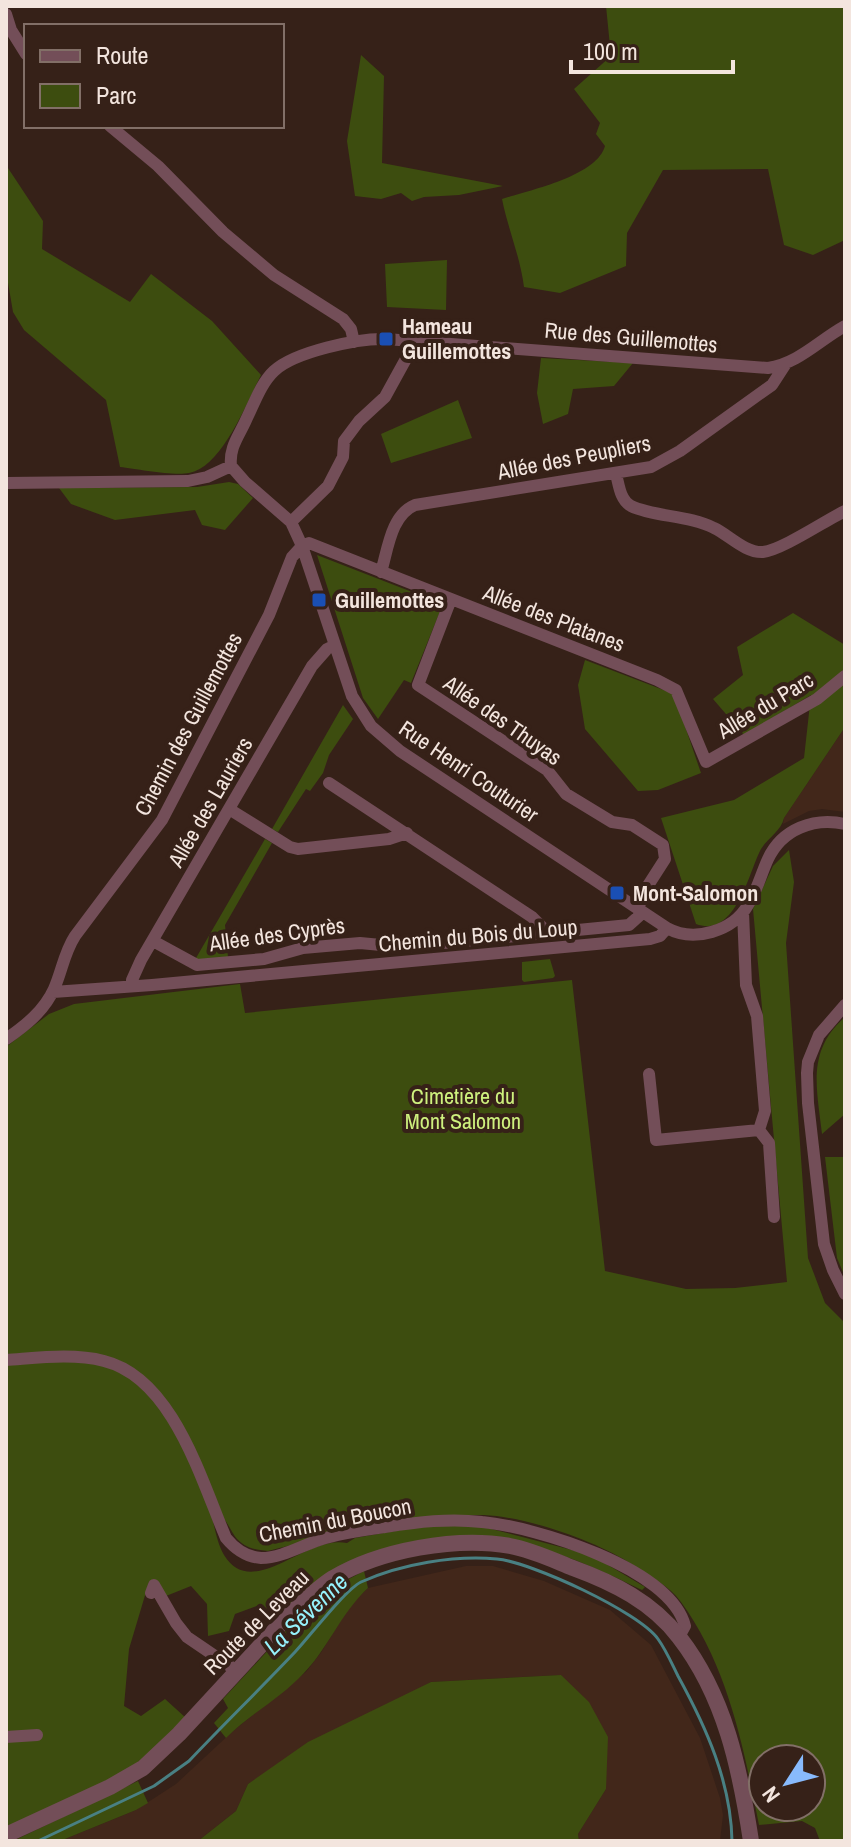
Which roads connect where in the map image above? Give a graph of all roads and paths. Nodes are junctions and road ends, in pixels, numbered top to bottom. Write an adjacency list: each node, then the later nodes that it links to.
1 (6, 14): 2 (street)
2 (24, 51)
3 (112, 128): 6 (street)
4 (845, 326): 7 (street, Rue des Guillemottes)
5 (412, 340): 6 (street, Rue des Guillemottes); 7 (street, Rue des Guillemottes); 12 (street)
6 (354, 342): 8 (street, Rue des Guillemottes)
7 (785, 365): 9 (street, Allée des Peupliers)
8 (231, 466): 10 (street); 12 (street)
9 (616, 474): 11 (street); 14 (street, Allée des Peupliers)
10 (6, 483)
11 (845, 511)
12 (291, 522): 13 (street)
13 (302, 546): 14 (street, Allée des Platanes); 16 (street, Rue Henri Couturier); 29 (street, Chemin des Guillemottes)
14 (381, 572): 15 (street, Allée des Platanes)
15 (451, 599): 18 (street, Allée des Platanes); 23 (street, Allée des Thuyas)
16 (335, 645): 20 (street, Allée des Lauriers); 23 (street, Rue Henri Couturier)
17 (845, 676): 18 (street, Allée du Parc)
18 (657, 680)
19 (329, 783): 22 (street)
20 (229, 809): 22 (street); 27 (street, Allée des Lauriers)
21 (845, 824): 24 (street)
22 (407, 833): 26 (street)
23 (640, 908): 25 (street, Rue Henri Couturier); 26 (street, Allée des Cyprès)
24 (743, 912): 25 (street, Chemin du Bois du Loup); 33 (street)
25 (667, 928): 28 (street, Chemin du Bois du Loup)
26 (548, 933): 27 (street, Allée des Cyprès)
27 (153, 941): 28 (street, Allée des Lauriers)
28 (133, 986): 29 (street, Chemin du Bois du Loup)
29 (53, 992): 31 (street, Chemin des Guillemottes)
30 (845, 1005): 35 (street)
31 (6, 1039)
32 (649, 1074): 33 (street)
33 (759, 1130): 34 (street)
34 (774, 1217)
35 (845, 1294)
36 (6, 1360): 38 (street, Chemin du Boucon)
37 (151, 1593): 39 (street)
38 (679, 1637): 39 (street, Route de Leveau); 43 (street, Route de Leveau)
39 (237, 1671): 42 (street, Route de Leveau)
40 (37, 1735): 41 (street)
41 (6, 1737)
42 (6, 1835)
43 (750, 1838)

